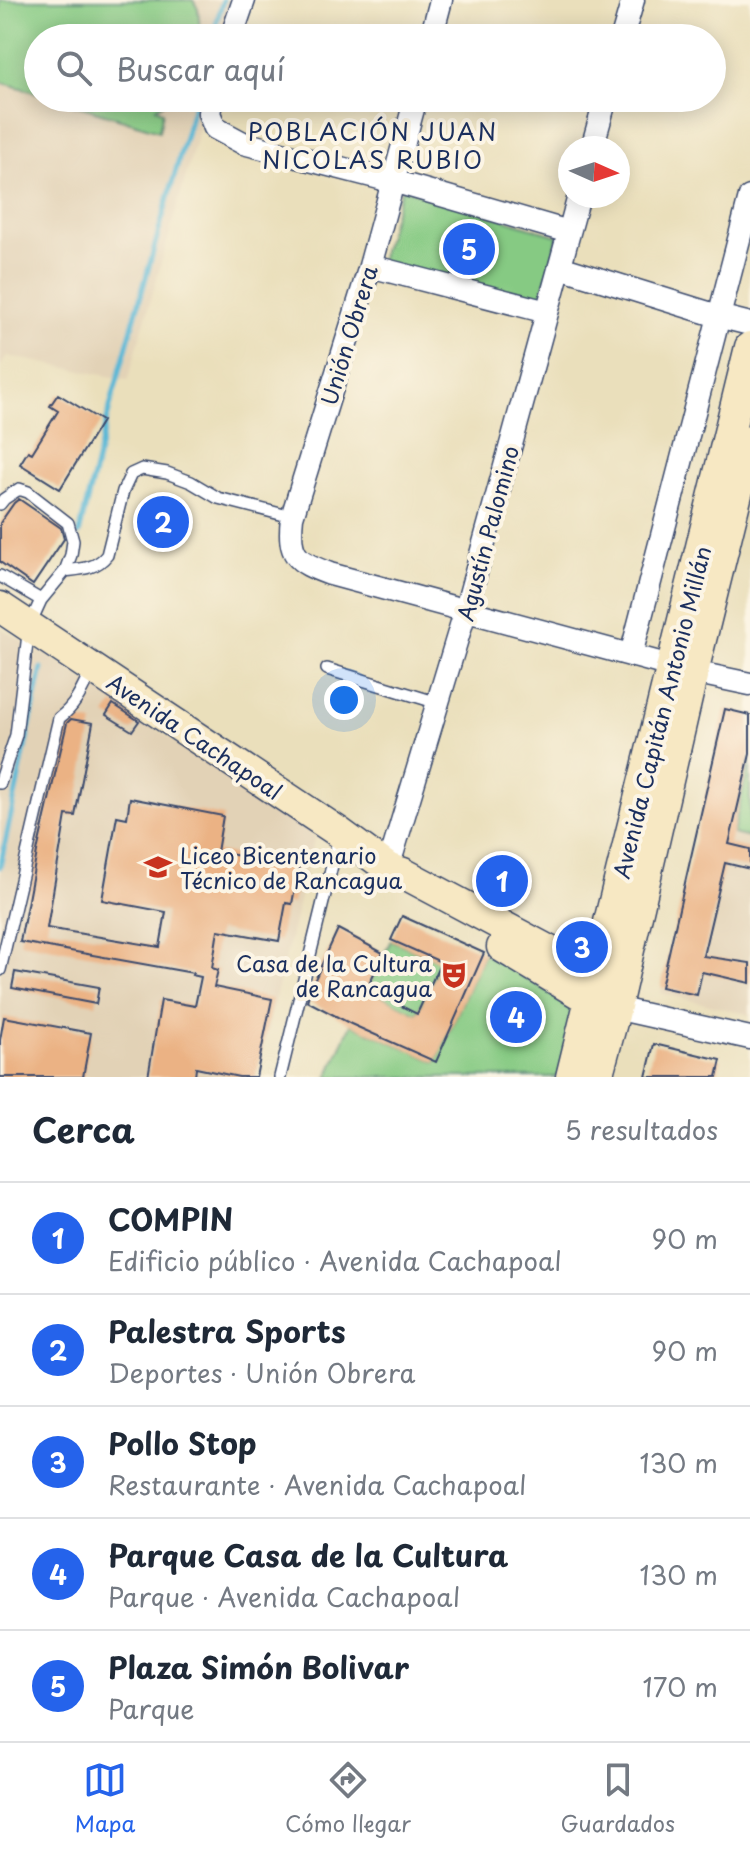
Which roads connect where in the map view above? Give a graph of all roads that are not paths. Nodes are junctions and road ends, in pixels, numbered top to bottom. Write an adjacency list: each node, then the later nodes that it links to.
1 (244, 0): 4 (street)
2 (441, 0): 5 (street)
3 (633, 0): 6 (street)
4 (236, 24)
5 (435, 24)
6 (626, 24)
7 (209, 112): 11 (street)
8 (412, 112): 11 (street, Unión Obrera)
9 (602, 112): 10 (street)
10 (595, 136)
11 (394, 182): 14 (street); 15 (street, Unión Obrera)
12 (750, 197): 18 (street, Avenida Capitán Antonio Millán)
13 (576, 208): 14 (street, Agustín Palomino)
14 (569, 232): 16 (street, Agustín Palomino)
15 (370, 266): 17 (street); 23 (street, Unión Obrera)
16 (560, 267): 17 (street, Agustín Palomino); 18 (street)
17 (547, 312): 27 (street, Agustín Palomino)
18 (718, 316): 19 (street); 29 (street, Avenida Capitán Antonio Millán)
19 (750, 324)
20 (750, 347): 32 (main road, Avenida Capitán Antonio Millán)
21 (750, 441): 32 (main road, Avenida Capitán Antonio Millán)
22 (0, 504): 24 (lane)
23 (292, 517): 24 (lane); 27 (street, Unión Obrera)
24 (65, 571): 28 (lane)
25 (0, 576): 28 (lane)
26 (0, 607): 28 (main road, Avenida Cachapoal)
27 (466, 609): 29 (street); 34 (street, Agustín Palomino)
28 (35, 613): 30 (main road, Avenida Cachapoal); 35 (lane)
29 (631, 655): 32 (street)
30 (92, 668): 36 (main road, Avenida Cachapoal); 38 (lane)
31 (327, 669): 34 (lane)
32 (683, 669): 33 (street); 39 (main road, Avenida Capitán Antonio Millán)
33 (750, 684)
34 (439, 703): 37 (street, Agustín Palomino)
35 (0, 783)
36 (340, 833): 37 (main road, Avenida Cachapoal); 41 (lane)
37 (388, 868): 39 (main road, Avenida Cachapoal)
38 (0, 970)
39 (607, 997): 40 (street); 42 (main road, Avenida Capitán Antonio Millán); 43 (main road, Avenida Capitán Antonio Millán)
40 (750, 1038)
41 (280, 1077)
42 (571, 1077)
43 (597, 1077)

